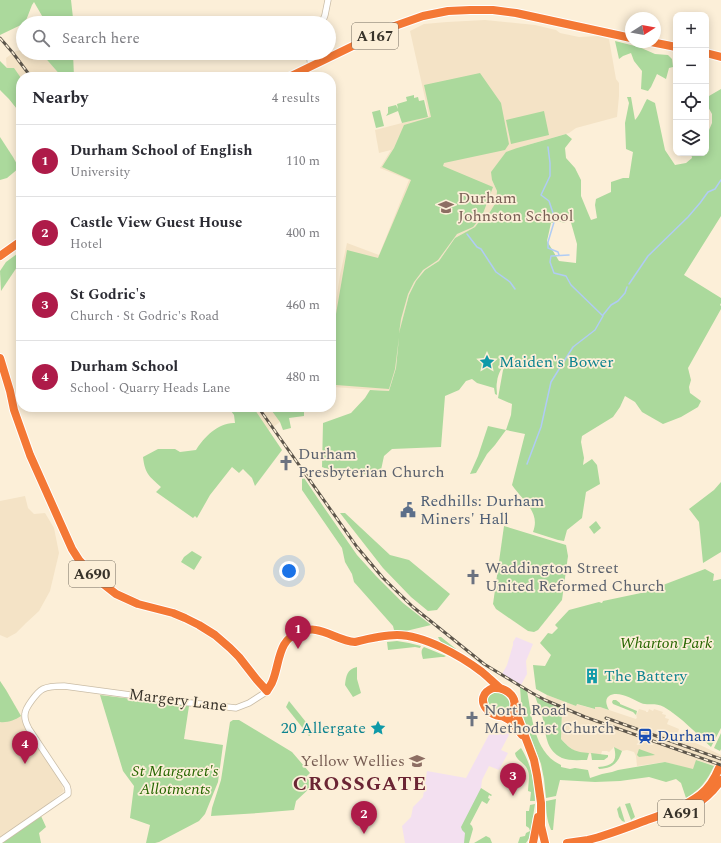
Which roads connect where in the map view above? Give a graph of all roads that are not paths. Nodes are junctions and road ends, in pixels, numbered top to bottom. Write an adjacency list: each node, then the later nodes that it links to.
1 (328, 0): 2 (street)
2 (325, 16)
3 (625, 37): 6 (highway, A167)
4 (661, 44): 5 (highway)
5 (673, 46)
6 (336, 54)
7 (709, 54): 8 (highway)
8 (721, 56)
9 (310, 60): 12 (street)
10 (325, 60): 11 (highway, A167)
11 (321, 62): 12 (highway, A167)
12 (311, 66): 13 (highway, A167)
13 (299, 72)
14 (16, 245): 15 (highway)
15 (0, 256)
16 (0, 358): 19 (highway, A690)
17 (484, 674): 18 (highway); 19 (highway); 20 (highway)
18 (500, 688): 20 (highway); 21 (highway)
19 (267, 691): 27 (street, Margery Lane)
20 (487, 691): 22 (highway)
21 (514, 707): 22 (highway); 23 (highway)
22 (504, 716): 23 (highway)
23 (527, 742): 26 (highway)
24 (719, 768): 30 (highway, A691)
25 (721, 780): 31 (highway, A691)
26 (541, 803): 28 (highway); 29 (highway)
27 (0, 841)
28 (534, 843): 29 (highway)
29 (546, 843)
30 (567, 843)
31 (591, 843)

